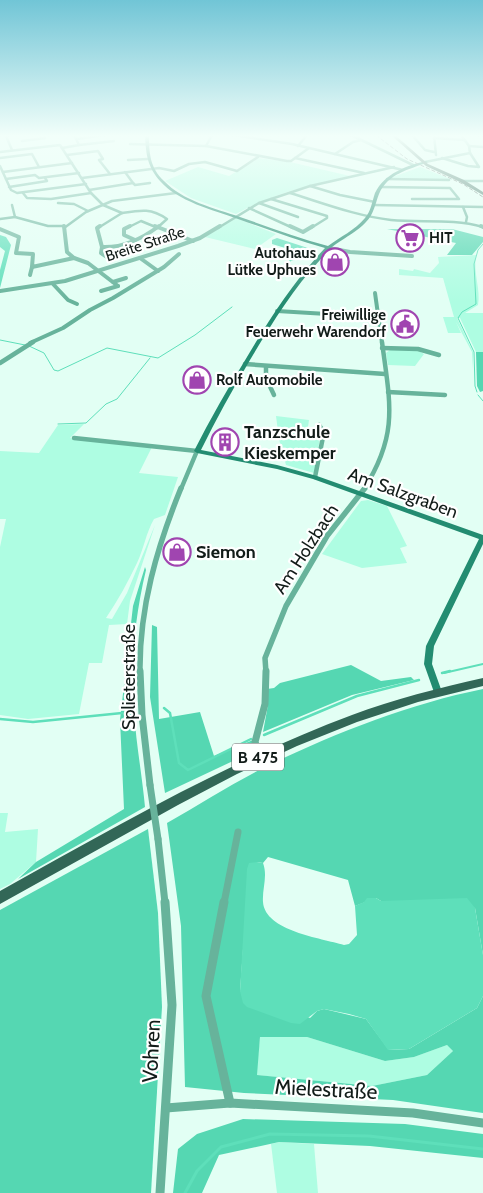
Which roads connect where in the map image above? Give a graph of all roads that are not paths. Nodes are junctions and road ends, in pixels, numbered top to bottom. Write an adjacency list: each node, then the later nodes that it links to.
1 (13, 191): 10 (street)
2 (40, 191): 10 (street)
3 (96, 191): 9 (street)
4 (172, 191): 12 (street)
5 (297, 191): 11 (street, Breite Straße)
6 (326, 191): 17 (street)
7 (380, 191): 17 (street, Splieterstraße)
8 (452, 191): 14 (street)
9 (90, 192): 10 (street); 19 (street)
10 (23, 193)
11 (290, 193): 13 (street, Breite Straße); 26 (street)
12 (176, 194): 19 (street); 25 (street)
13 (271, 199): 16 (street, Breite Straße); 22 (street)
14 (412, 199)
15 (58, 203): 23 (street)
16 (259, 203): 22 (street, Breite Straße); 28 (street)
17 (375, 204): 20 (street); 26 (street, Splieterstraße)
18 (12, 205): 27 (street)
19 (103, 205): 23 (street); 24 (street)
20 (463, 207): 21 (street); 30 (street)
21 (483, 207)
22 (249, 208): 25 (street, Breite Straße)
23 (88, 211): 31 (street)
24 (122, 214): 33 (street); 37 (street)
25 (235, 216): 36 (street, Breite Straße); 38 (street)
26 (369, 216): 30 (street); 38 (street, Splieterstraße)
27 (15, 217): 29 (street); 31 (street)
28 (298, 217)
29 (0, 219)
30 (466, 222): 32 (street)
31 (64, 226): 42 (street)
32 (483, 227)
33 (160, 228): 35 (street); 35 (street); 36 (street)
34 (0, 229): 44 (street)
35 (135, 240): 37 (street)
36 (193, 241): 43 (street, Breite Straße)
37 (102, 247): 41 (street)
38 (329, 248): 40 (street); 55 (street, Splieterstraße)
39 (179, 254): 46 (street)
40 (412, 256)
41 (107, 257)
42 (74, 258): 44 (street); 45 (street)
43 (140, 258): 45 (street, Breite Straße); 46 (street)
44 (32, 267): 47 (street)
45 (98, 271): 49 (street, Breite Straße); 50 (street, Breite Straße)
46 (158, 271): 59 (street)
47 (30, 276)
48 (126, 278): 49 (street, Breite Straße)
49 (113, 282): 52 (street, Breite Straße)
50 (53, 284): 51 (street, Breite Straße); 54 (street)
51 (0, 291)
52 (100, 291)
53 (375, 293): 56 (street, Am Holzbach)
54 (77, 304)
55 (277, 311): 56 (street); 60 (street, Splieterstraße)
56 (377, 317): 57 (street, Am Holzbach)
57 (382, 348): 58 (street); 62 (street, Am Holzbach)
58 (440, 355)
59 (0, 363)
60 (244, 364): 61 (street); 68 (street, Splieterstraße)
61 (266, 367): 62 (street); 64 (street)
62 (385, 374): 63 (street, Am Holzbach)
63 (388, 392): 65 (street); 70 (street, Am Holzbach)
64 (274, 396)
65 (445, 396)
66 (319, 425): 69 (street)
67 (74, 438): 68 (street)
68 (197, 451): 69 (street, Am Salzgraben); 77 (street, Splieterstraße, bridge)
69 (315, 477): 70 (street, Am Salzgraben)
70 (361, 494): 71 (street, Am Salzgraben); 74 (street, Am Holzbach)
71 (483, 538): 73 (street)
72 (483, 682): 73 (main road, B 475)
73 (438, 692): 74 (main road, B 475)
74 (260, 756): 76 (main road, B 475)
75 (238, 832): 78 (street)
76 (0, 898)
77 (166, 910): 79 (street, Vohren)
78 (230, 1103): 79 (street, Mielestraße); 80 (street, Mielestraße)
79 (166, 1108): 81 (street, Vohren)
80 (483, 1123)
81 (160, 1193)

